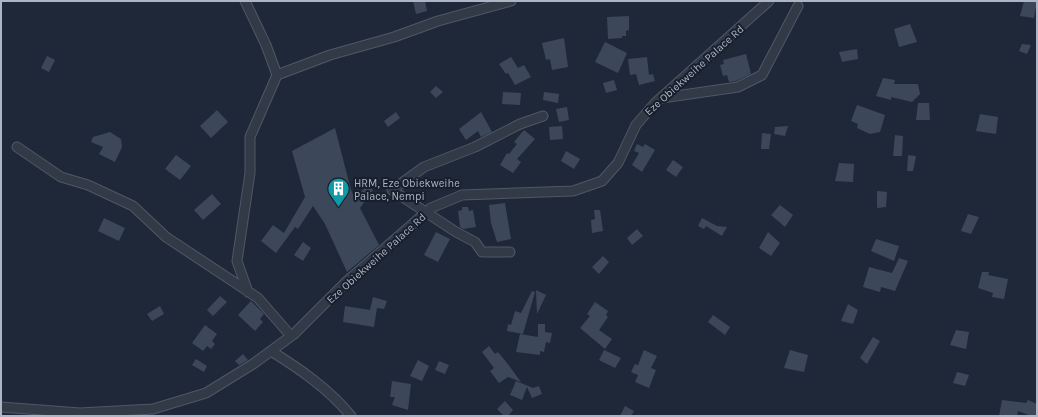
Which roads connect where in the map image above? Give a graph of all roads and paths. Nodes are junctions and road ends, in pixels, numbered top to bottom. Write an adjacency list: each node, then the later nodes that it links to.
1 (245, 1): 5 (street)
2 (511, 1): 5 (street)
3 (769, 1): 6 (street, Eze Obiekweihe Palace Rd)
4 (798, 6): 6 (street)
5 (277, 75): 11 (street)
6 (661, 98): 9 (street, Eze Obiekweihe Palace Rd)
7 (543, 116): 9 (street)
8 (17, 147): 11 (street)
9 (427, 212): 10 (street); 12 (street, Eze Obiekweihe Palace Rd)
10 (510, 252)
11 (248, 292): 12 (street)
12 (291, 336): 13 (street, Eze Obiekweihe Palace Rd)
13 (271, 351): 15 (street, Eze Obiekweihe Palace Rd); 16 (street)
14 (1, 407): 15 (street, Eze Obiekweihe Palace Rd)
15 (147, 413)
16 (351, 416)

